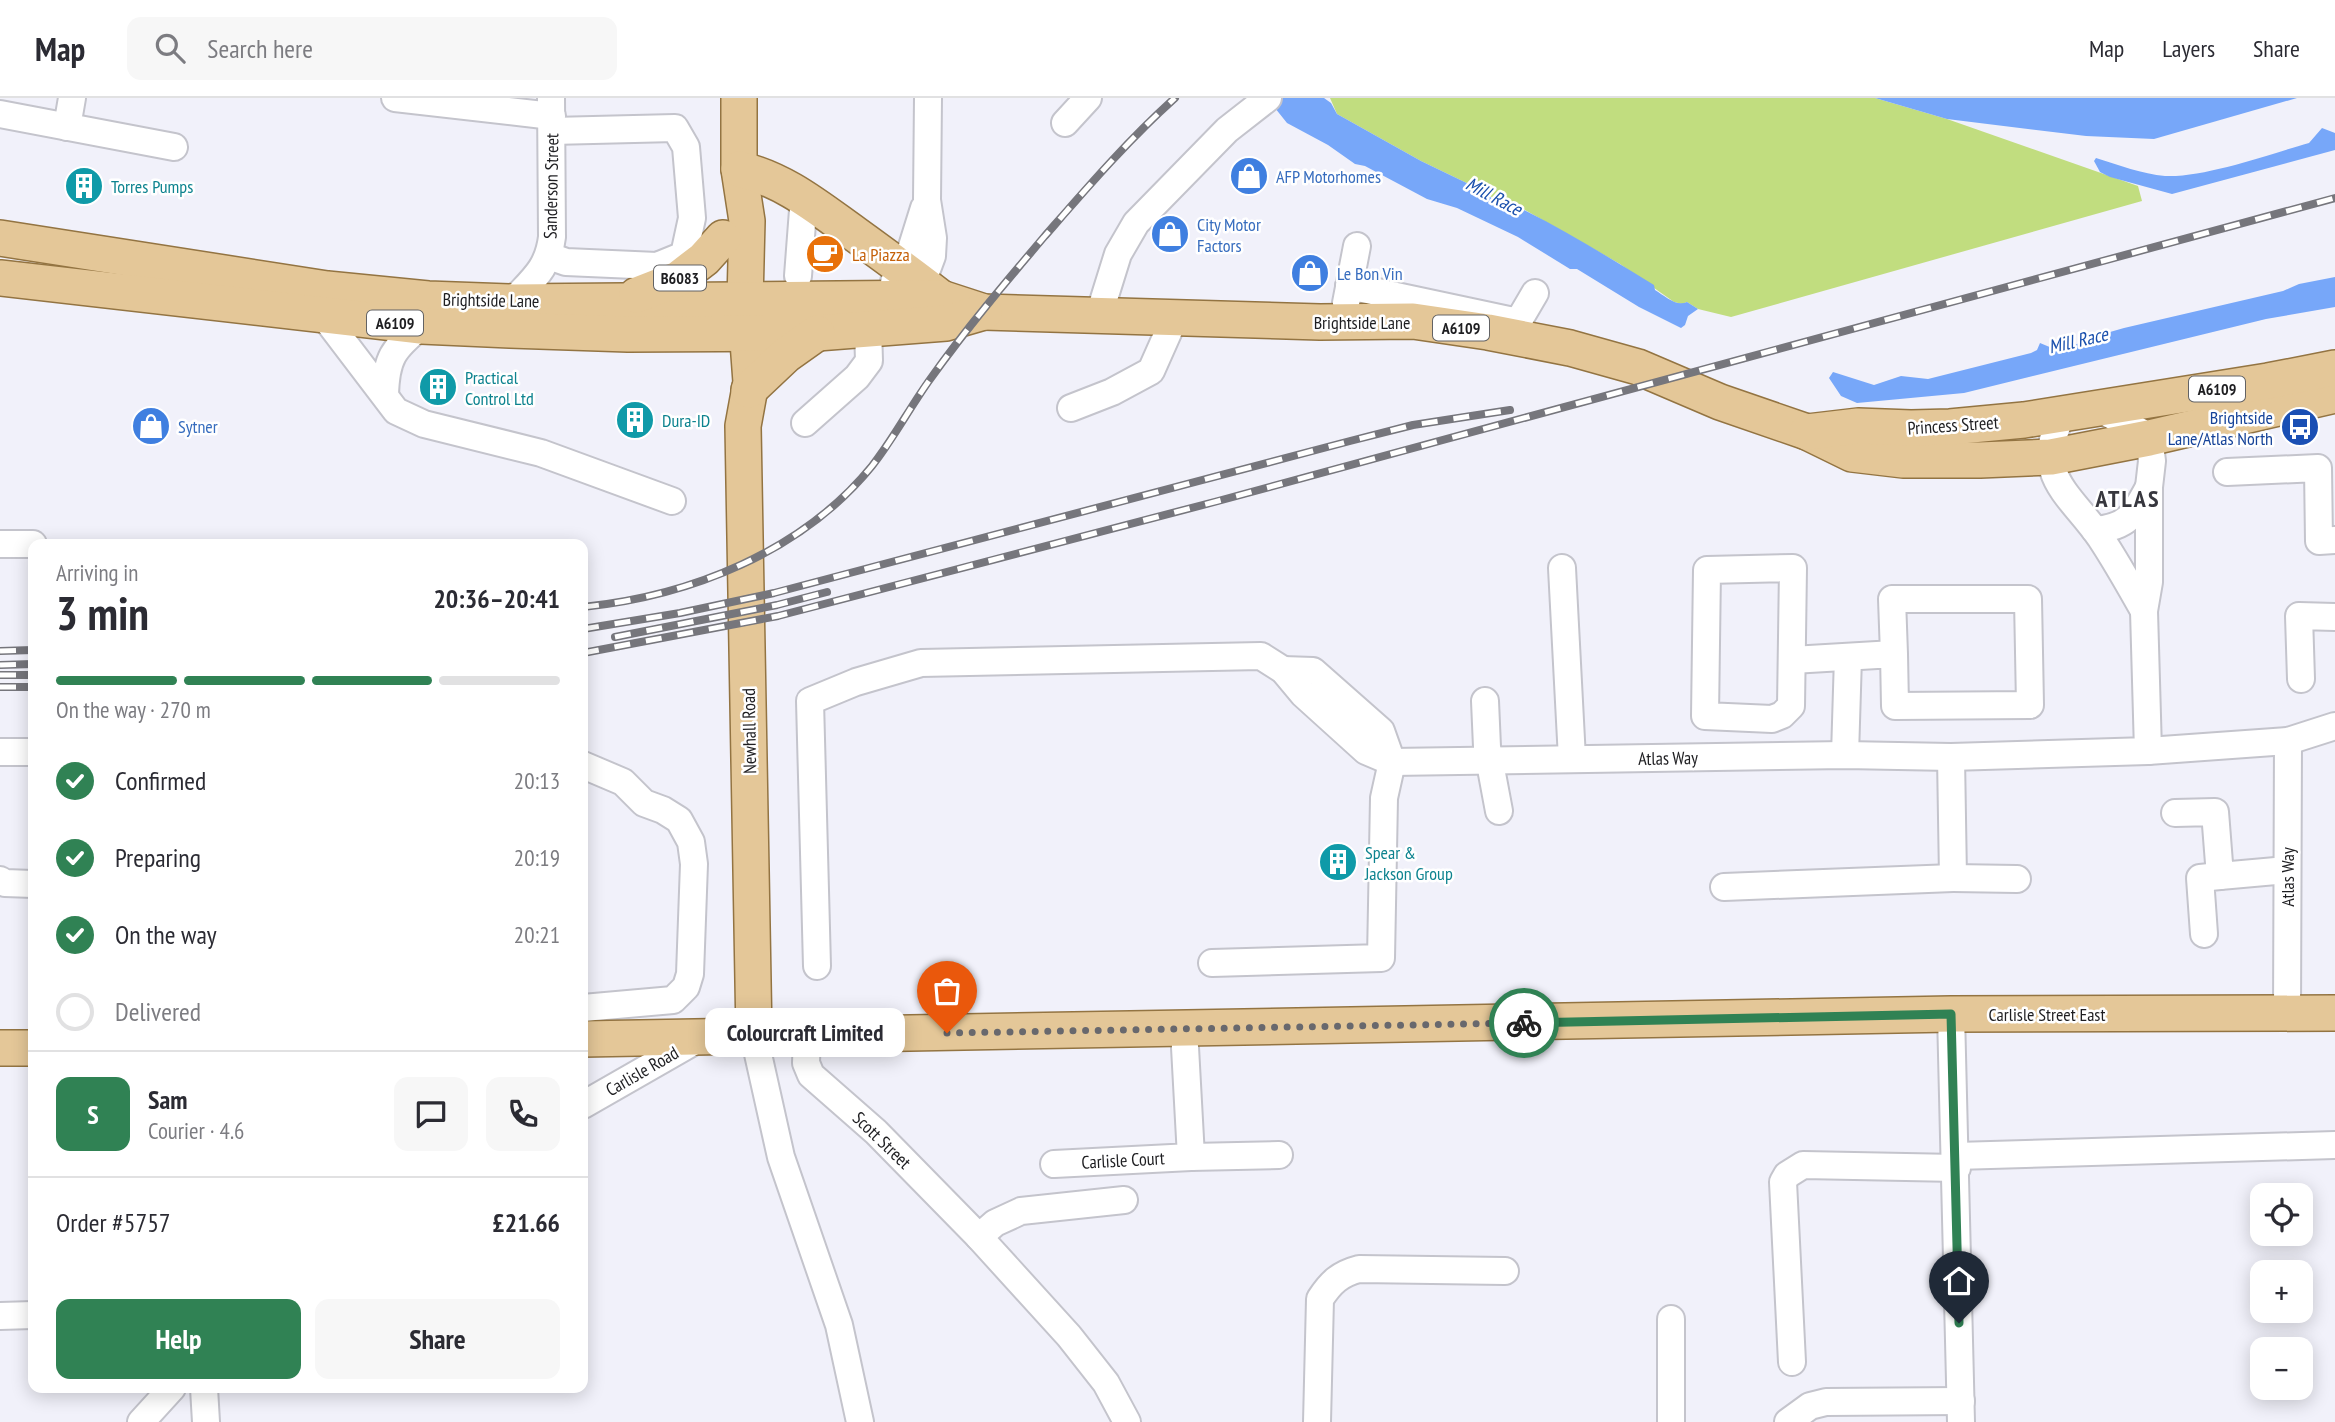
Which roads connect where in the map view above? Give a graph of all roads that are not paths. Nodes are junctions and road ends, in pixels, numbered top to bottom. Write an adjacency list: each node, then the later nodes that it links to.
1 (72, 98): 10 (street)
2 (395, 98): 8 (street)
3 (739, 98): 12 (main road, Newhall Road / B6083)
4 (928, 98): 21 (street)
5 (1087, 98): 9 (street)
6 (1261, 102): 27 (street)
7 (0, 114): 10 (street)
8 (552, 115): 16 (street, Sanderson Street); 16 (street)
9 (1065, 123)
10 (67, 127): 11 (street)
11 (174, 147)
12 (739, 169): 13 (main road); 15 (main road, Newhall Road / B6083); 28 (main road, Newhall Road / B6083)
13 (804, 197): 18 (street); 21 (main road)
14 (0, 238): 24 (main road, Brightside Lane / A6109)
15 (723, 238): 23 (main road, B6083); 28 (main road, Newhall Road / B6083)
16 (550, 246): 24 (street, Sanderson Street)
17 (1357, 246): 20 (street)
18 (798, 276)
19 (0, 278): 26 (main road, Brightside Lane / A6109)
20 (1349, 286): 22 (street); 31 (street)
21 (919, 287): 25 (main road, Brightside Lane / A6109); 30 (main road, Brightside Lane / A6109)
22 (1535, 293)
23 (625, 301): 24 (main road, Brightside Lane / A6109); 28 (main road, Brightside Lane / A6109)
24 (512, 302)
25 (984, 312): 27 (main road, Brightside Lane / A6109); 30 (main road, Brightside Lane / A6109)
26 (323, 315): 32 (main road, Brightside Lane / A6109); 36 (street)
27 (1099, 315): 29 (main road, Brightside Lane / A6109)
28 (736, 316): 30 (main road, Brightside Lane / A6109); 32 (main road, Brightside Lane / A6109); 33 (main road, Brightside Lane / A6109); 35 (main road, Newhall Road / B6083); 42 (main road, Newhall Road / B6083)
29 (1175, 317): 31 (main road, Brightside Lane / A6109); 38 (street)
30 (875, 318): 33 (main road, Brightside Lane / A6109); 41 (street)
31 (1342, 322): 43 (main road, Brightside Lane / A6109)
32 (421, 326): 36 (street)
33 (817, 332): 35 (main road)
34 (2335, 368): 39 (main road, Princess Street / A6109)
35 (749, 390): 42 (main road, Newhall Road / B6083)
36 (385, 395): 48 (street)
37 (2335, 396): 44 (main road, A6109)
38 (1071, 408)
39 (2098, 408): 40 (main road, Princess Street / A6109); 44 (street)
40 (2062, 415): 43 (main road, Princess Street / A6109); 45 (street)
41 (805, 423)
42 (744, 426): 90 (main road, Newhall Road / B6083)
43 (1807, 432): 45 (main road, A6109)
44 (2149, 438): 45 (main road, A6109); 47 (street)
45 (2050, 457): 49 (street)
46 (2227, 472): 50 (street)
47 (2149, 487): 49 (street); 54 (street)
48 (672, 502)
49 (2095, 530): 54 (street)
50 (2335, 540)
51 (0, 544): 52 (street)
52 (28, 544)
53 (1562, 568): 68 (street)
54 (2144, 611): 63 (street)
55 (2335, 617): 59 (street)
56 (1894, 654): 56 (street); 57 (street)
57 (1848, 657): 58 (street); 66 (street)
58 (1792, 660): 58 (street)
59 (2301, 679)
60 (1485, 701): 70 (street)
61 (2335, 726): 62 (street, Atlas Way)
62 (2288, 741): 63 (street, Atlas Way); 74 (street, Atlas Way)
63 (2148, 751): 67 (street, Atlas Way)
64 (0, 752): 65 (street)
65 (28, 752)
66 (1845, 755): 67 (street, Atlas Way); 68 (street, Atlas Way)
67 (1951, 757): 76 (street)
68 (1572, 760): 70 (street, Atlas Way)
69 (1403, 762): 70 (street, Atlas Way); 82 (street); 83 (street)
70 (1491, 762): 72 (street)
71 (588, 767): 84 (street)
72 (1499, 811)
73 (2175, 813): 75 (street)
74 (2287, 870): 75 (street); 87 (street, Atlas Way)
75 (2220, 876): 81 (street)
76 (1953, 878): 77 (street); 80 (street)
77 (2017, 879)
78 (0, 880): 79 (street)
79 (28, 884)
80 (1724, 887)
81 (2204, 934)
82 (1212, 963)
83 (817, 966)
84 (588, 1008)
85 (2335, 1013): 87 (main road, Carlisle Street East)
86 (1951, 1014): 87 (main road, Carlisle Street East); 88 (main road, Carlisle Street East); 99 (street)
87 (2287, 1014)
88 (1184, 1029): 89 (main road, Carlisle Street East); 98 (street)
89 (807, 1035): 90 (main road, Carlisle Street East); 102 (street, Scott Street)
90 (754, 1036): 91 (main road, Carlisle Street East); 113 (street)
91 (701, 1038): 92 (main road, Carlisle Street East); 95 (street, Carlisle Road)
92 (588, 1040)
93 (0, 1048): 94 (main road)
94 (28, 1048)
95 (588, 1102)
96 (2335, 1145): 99 (street)
97 (1279, 1154): 98 (street, Carlisle Court)
98 (1191, 1157): 100 (street, Carlisle Court)
99 (1956, 1162): 107 (street); 110 (street)
100 (1054, 1164)
101 (1124, 1200): 102 (street)
102 (979, 1237): 114 (street, Scott Street)
103 (1505, 1271): 115 (street)
104 (28, 1315): 105 (street)
105 (0, 1316)
106 (1671, 1319): 116 (street)
107 (1793, 1362)
108 (167, 1393): 111 (street)
109 (204, 1393): 112 (street)
110 (1961, 1411): 117 (street)
111 (141, 1422)
112 (206, 1422)
113 (860, 1422)
114 (1127, 1422)
115 (1317, 1422)
116 (1671, 1422)
117 (1788, 1422)

